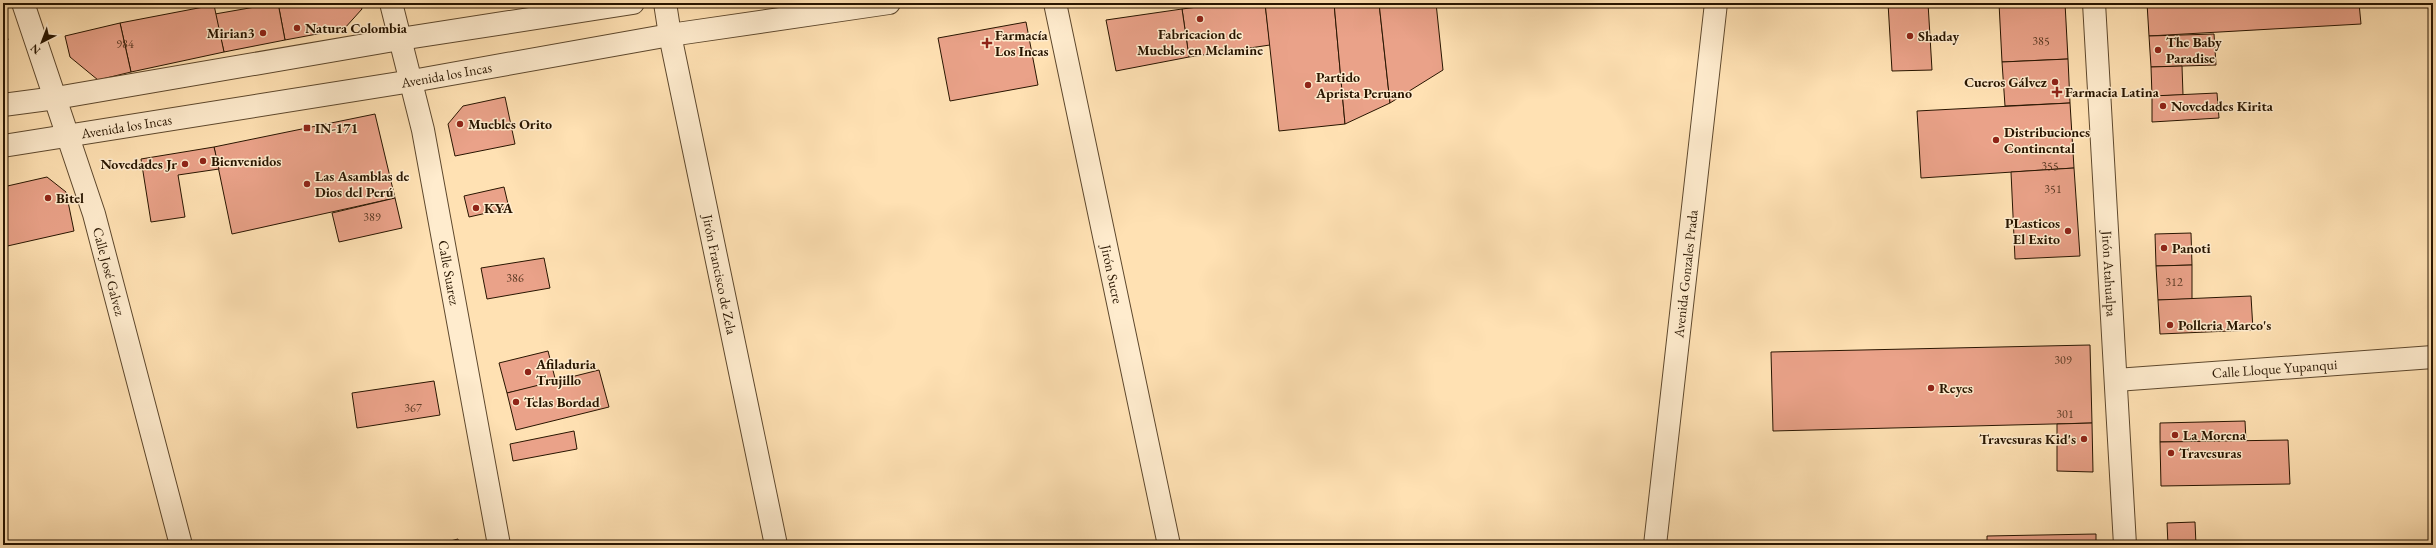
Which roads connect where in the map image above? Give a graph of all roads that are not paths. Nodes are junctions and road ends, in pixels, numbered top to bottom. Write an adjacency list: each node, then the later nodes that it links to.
1 (23, 3): 12 (street, Calle José Galvez)
2 (391, 3): 10 (street, Calle Suarez)
3 (633, 3): 10 (street)
4 (666, 3): 9 (street, Jirón Francisco de Zela)
5 (889, 3): 9 (street, Avenida los Incas)
6 (1055, 3): 21 (street, Jirón Sucre)
7 (1716, 3): 22 (street, Avenida Gonzales Prada)
8 (2094, 3): 17 (street, Jirón Atahualpa)
9 (670, 35): 11 (street, Avenida los Incas); 20 (street, Jirón Francisco de Zela)
10 (400, 39): 11 (street, Calle Suarez); 12 (street)
11 (412, 81): 14 (street, Avenida los Incas); 19 (street, Calle Suarez)
12 (56, 98): 13 (street); 14 (street, Calle José Galvez)
13 (3, 105)
14 (67, 136): 15 (street, Avenida los Incas); 18 (street, Calle José Galvez)
15 (3, 146)
16 (2433, 357): 17 (street, Calle Lloque Yupanqui)
17 (2116, 380): 23 (street, Jirón Atahualpa)
18 (181, 545)
19 (499, 545)
20 (776, 545)
21 (1169, 545)
22 (1655, 545)
23 (2125, 545)

